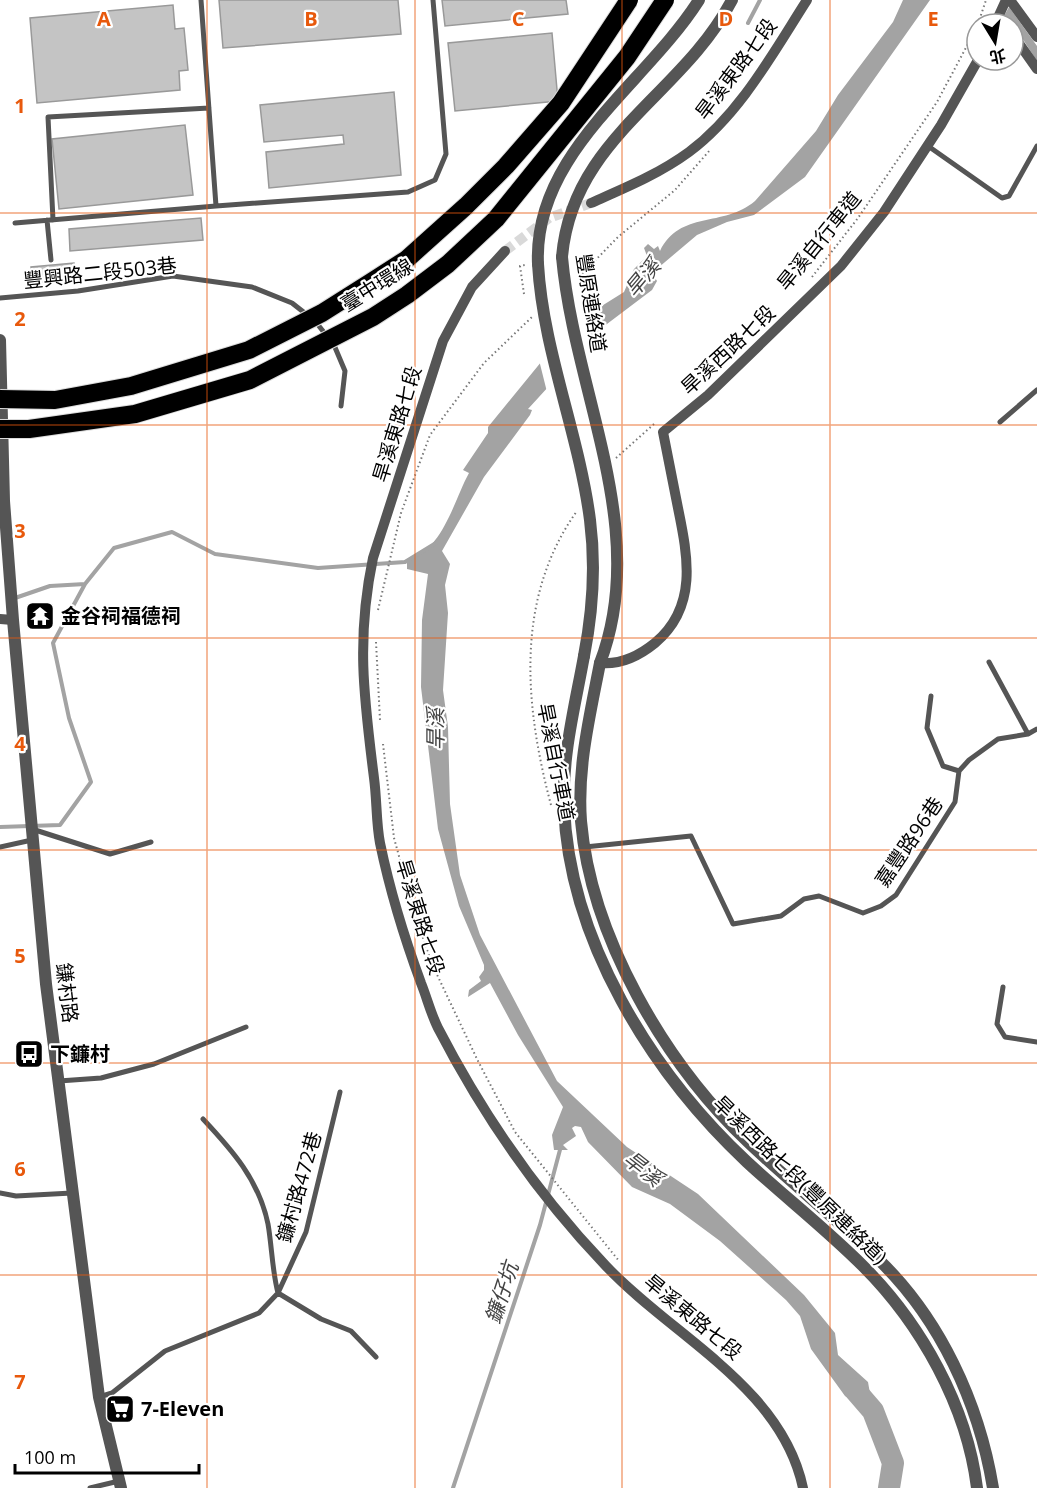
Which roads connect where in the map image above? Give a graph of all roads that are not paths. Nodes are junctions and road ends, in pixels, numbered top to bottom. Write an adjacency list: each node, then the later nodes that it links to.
1 (201, 0): 13 (lane)
2 (433, 0): 17 (lane)
3 (628, 0): 25 (highway, 臺中環線, bridge)
4 (665, 0): 28 (highway, 臺中環線, bridge)
5 (699, 0): 54 (street, 旱溪西路七段(豐原連絡道), bridge)
6 (732, 0): 31 (street, 豐原連絡道, bridge)
7 (807, 0): 16 (street, 旱溪東路七段)
8 (1008, 0): 9 (street)
9 (1037, 37)
10 (1025, 52): 11 (street)
11 (1037, 69)
12 (971, 72): 14 (street, 旱溪西路七段)
13 (209, 108): 17 (lane); 18 (lane)
14 (927, 145): 15 (lane); 31 (street, 旱溪西路七段)
15 (1037, 146)
16 (591, 203)
17 (216, 206): 18 (lane)
18 (50, 220): 19 (lane); 21 (lane)
19 (15, 223)
20 (505, 251): 53 (street, 旱溪東路七段)
21 (51, 260)
22 (0, 298): 26 (lane, 豐興路二段503巷)
23 (0, 340): 29 (street, 鎌村路)
24 (1037, 390): 27 (lane)
25 (0, 399)
26 (341, 406)
27 (1000, 422)
28 (0, 429)
29 (6, 620): 36 (street, 鎌村路)
30 (989, 662): 34 (lane)
31 (600, 663): 39 (street, 旱溪西路七段(豐原連絡道))
32 (931, 696): 35 (lane)
33 (1037, 729): 34 (lane)
34 (1028, 734): 35 (lane)
35 (958, 771): 39 (lane, 嘉豐路96巷)
36 (31, 834): 37 (lane); 38 (lane); 43 (street, 鎌村路)
37 (151, 842)
38 (0, 847)
39 (585, 847): 55 (street, 旱溪西路七段(豐原連絡道))
40 (1004, 987): 42 (lane)
41 (246, 1028): 43 (lane)
42 (1037, 1042)
43 (59, 1081): 47 (street, 鎌村路)
44 (340, 1092): 48 (lane, 鐮村路472巷)
45 (203, 1119): 48 (lane)
46 (0, 1193): 47 (lane)
47 (72, 1193): 50 (street, 鎌村路)
48 (278, 1293): 49 (lane); 50 (lane, 鐮村路472巷)
49 (376, 1357)
50 (99, 1397): 51 (street, 鎌村路)
51 (120, 1484): 52 (lane)
52 (90, 1488)
53 (803, 1488)
54 (978, 1488)
55 (993, 1488)

